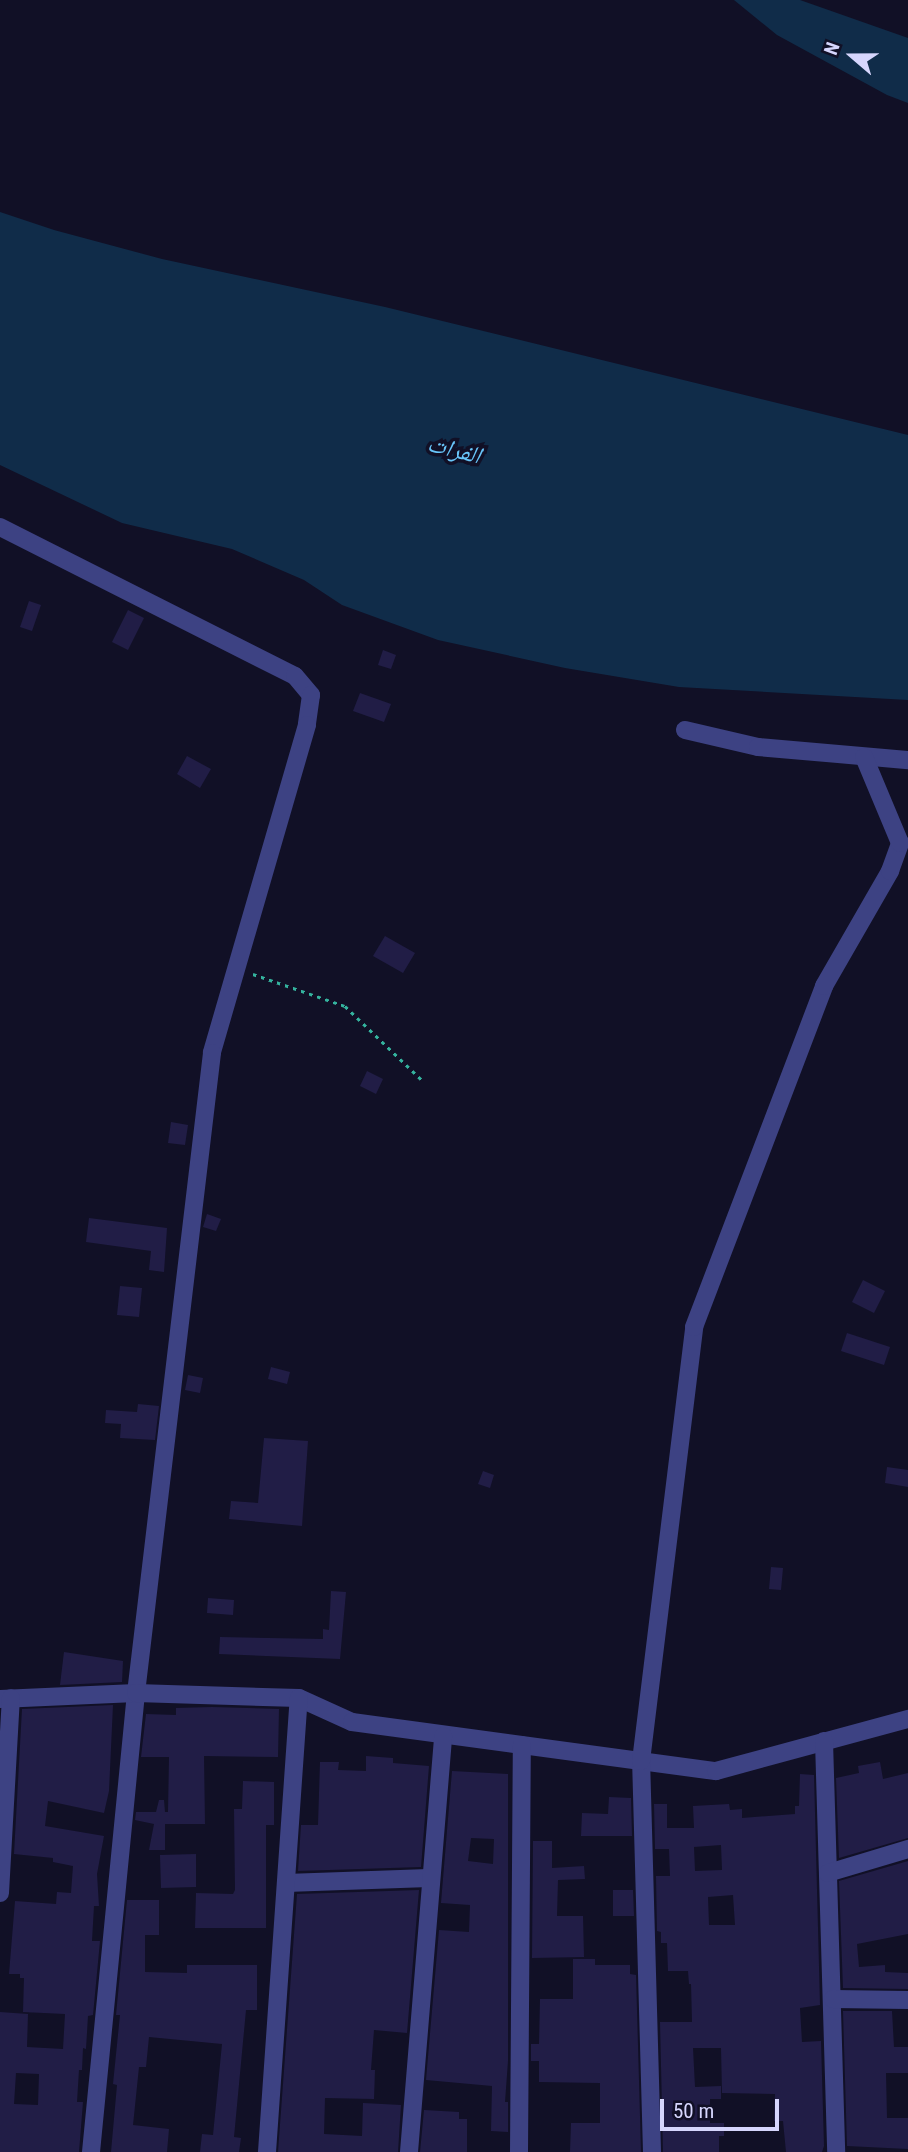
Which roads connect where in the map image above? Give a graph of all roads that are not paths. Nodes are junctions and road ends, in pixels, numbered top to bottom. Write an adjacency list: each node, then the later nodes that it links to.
1 (0, 527): 5 (street)
2 (685, 730): 3 (street)
3 (864, 757): 4 (street); 12 (street)
4 (908, 761)
5 (136, 1693): 6 (street); 7 (street); 20 (street)
6 (299, 1698): 9 (street); 16 (street)
7 (6, 1699): 17 (street)
8 (908, 1719): 10 (street)
9 (443, 1735): 11 (street); 15 (street)
10 (824, 1741): 12 (street); 14 (street)
11 (522, 1745): 12 (street); 23 (street)
12 (640, 1761): 24 (street)
13 (908, 1849): 14 (street)
14 (828, 1873): 18 (street)
15 (429, 1878): 16 (street); 22 (street)
16 (286, 1883): 21 (street)
17 (0, 1893)
18 (834, 1999): 19 (street); 25 (street)
19 (908, 2000)
20 (91, 2152)
21 (267, 2152)
22 (409, 2152)
23 (519, 2152)
24 (652, 2152)
25 (836, 2152)

